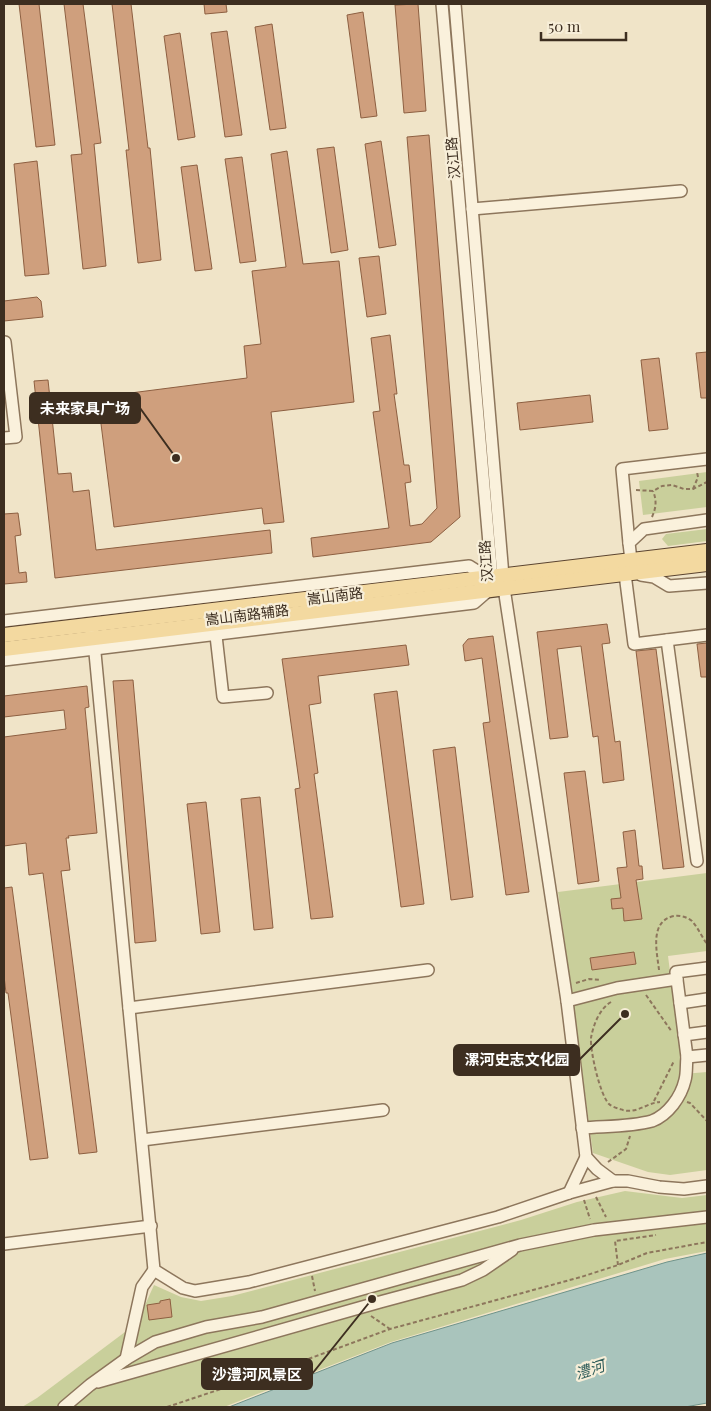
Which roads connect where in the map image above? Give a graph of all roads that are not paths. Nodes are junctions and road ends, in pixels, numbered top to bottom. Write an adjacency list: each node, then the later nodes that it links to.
1 (442, 4): 14 (street, 汉江路)
2 (455, 4): 4 (street, 汉江路)
3 (681, 191): 4 (street)
4 (472, 209): 14 (street, 汉江路)
5 (4, 343): 6 (street)
6 (4, 438)
7 (702, 460): 9 (street)
8 (707, 520): 9 (street)
9 (630, 543): 13 (street)
10 (707, 551): 11 (main road)
11 (666, 563): 12 (main road); 13 (main road, 嵩山南路)
12 (707, 564)
13 (629, 569): 14 (main road, 嵩山南路); 15 (street); 23 (street)
14 (495, 582): 16 (street, 嵩山南路辅路); 18 (main road, 嵩山南路); 18 (street, 嵩山南路辅路); 33 (street)
15 (707, 583)
16 (40, 617): 17 (street, 嵩山南路辅路); 20 (street)
17 (4, 621)
18 (215, 623): 19 (main road, 嵩山南路); 24 (main road, 嵩山南路); 27 (street)
19 (92, 625): 20 (main road, 嵩山南路); 24 (street)
20 (56, 629): 21 (main road, 嵩山南路)
21 (4, 635)
22 (707, 635): 23 (street)
23 (667, 640): 28 (street)
24 (94, 644): 25 (main road, 嵩山南路); 26 (street); 35 (street)
25 (4, 649)
26 (4, 660)
27 (267, 693)
28 (697, 861)
29 (707, 968): 31 (street)
30 (428, 970): 35 (street)
31 (677, 980): 33 (street); 34 (street)
32 (707, 999): 34 (street)
33 (567, 1001): 41 (street)
34 (680, 1003): 37 (street)
35 (129, 1008): 42 (street)
36 (707, 1032): 37 (street)
37 (679, 1034): 39 (street)
38 (707, 1055): 39 (street)
39 (682, 1057): 41 (street)
40 (383, 1110): 42 (street)
41 (582, 1128): 43 (street)
42 (142, 1140): 48 (street)
43 (586, 1158): 44 (street); 46 (street)
44 (612, 1181): 45 (street); 46 (street)
45 (707, 1186)
46 (580, 1190): 51 (street)
47 (707, 1217): 50 (street)
48 (151, 1226): 49 (street); 51 (street)
49 (4, 1244)
50 (520, 1245): 52 (street); 53 (street)
51 (154, 1270): 52 (street)
52 (126, 1359): 53 (street)
53 (90, 1385): 54 (street)
54 (64, 1407)

